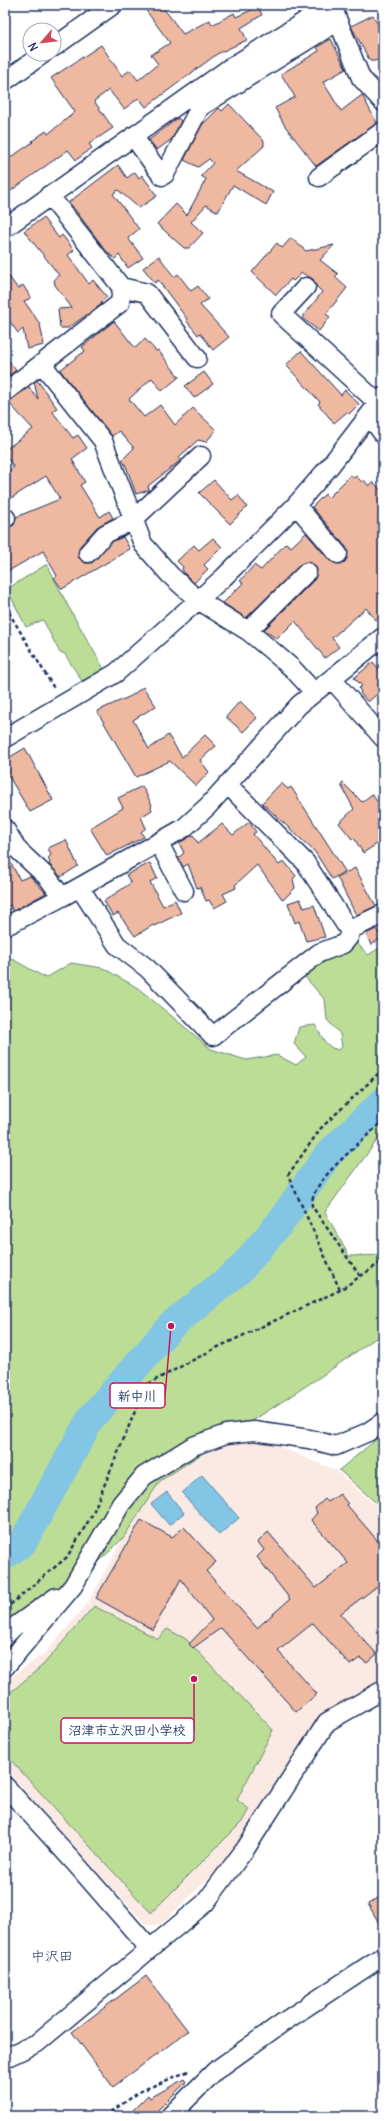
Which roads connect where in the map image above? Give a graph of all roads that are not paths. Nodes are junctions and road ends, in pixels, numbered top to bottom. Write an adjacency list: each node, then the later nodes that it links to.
1 (113, 5): 3 (street)
2 (334, 10): 6 (street); 8 (street); 8 (street)
3 (62, 40)
4 (32, 62): 5 (street)
5 (5, 81)
6 (383, 102)
7 (383, 131): 9 (street)
8 (133, 136): 10 (street)
9 (319, 177)
10 (49, 196): 11 (street); 12 (street)
11 (8, 220)
12 (121, 287): 14 (street); 15 (street)
13 (306, 287): 17 (street)
14 (197, 358)
15 (42, 364): 16 (street); 21 (street)
16 (5, 392)
17 (377, 405): 18 (street); 20 (street)
18 (383, 434)
19 (201, 456): 21 (street)
20 (296, 505): 23 (street); 25 (street)
21 (133, 520): 22 (street); 25 (street)
22 (88, 553)
23 (338, 554)
24 (307, 572): 26 (street)
25 (198, 600): 26 (street); 30 (street)
26 (248, 632): 29 (street)
27 (383, 637): 28 (street)
28 (332, 679): 29 (street); 31 (street)
29 (314, 692): 32 (street)
30 (5, 738)
31 (383, 738)
32 (227, 784): 34 (street); 40 (street)
33 (5, 829): 37 (street)
34 (159, 843): 35 (street); 36 (street)
35 (80, 888): 37 (street); 40 (street)
36 (184, 891)
37 (62, 898): 39 (street)
38 (383, 914): 40 (street)
39 (5, 924)
40 (349, 930)
41 (383, 1422): 42 (street)
42 (73, 1586): 43 (street); 44 (street)
43 (5, 1636)
44 (5, 1668)
45 (383, 1690): 47 (street)
46 (5, 1786): 47 (street)
47 (149, 1948): 49 (street)
48 (383, 1956): 50 (street)
49 (5, 2058)
50 (170, 2116)

